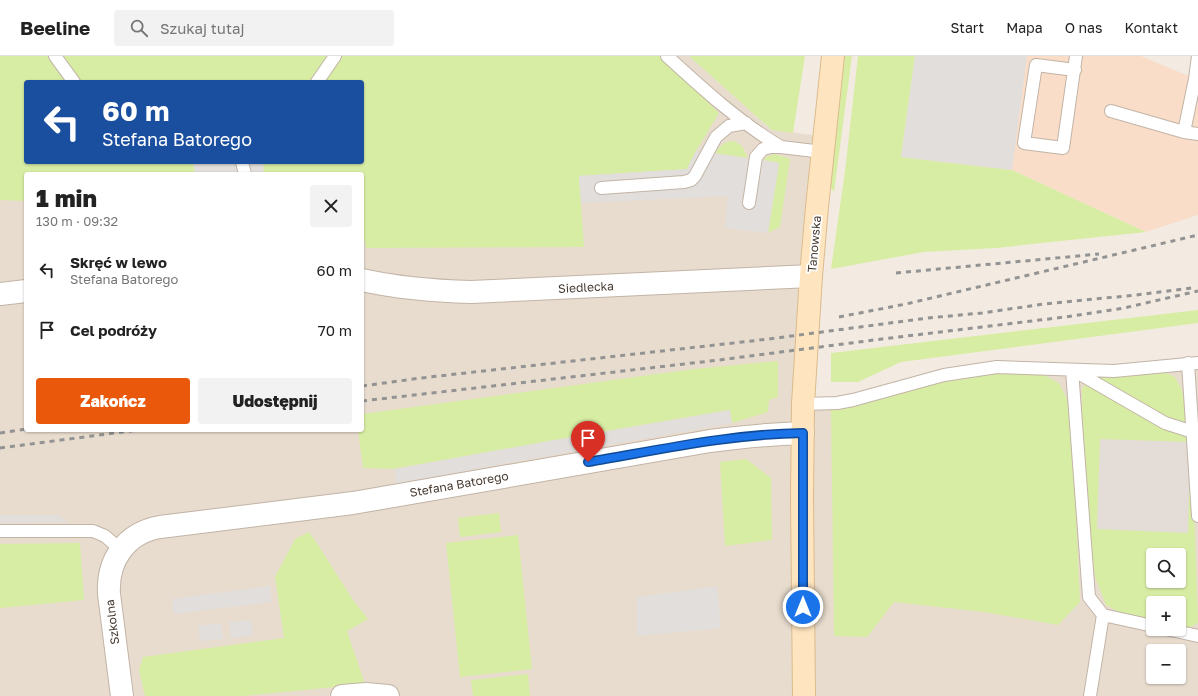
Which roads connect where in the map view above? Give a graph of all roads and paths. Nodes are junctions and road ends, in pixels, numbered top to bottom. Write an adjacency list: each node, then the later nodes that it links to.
1 (55, 56): 8 (lane)
2 (335, 56): 9 (lane)
3 (667, 56): 11 (lane)
4 (833, 56): 15 (main road, Tanowska)
5 (1076, 56): 7 (lane)
6 (1198, 56): 12 (lane)
7 (1075, 70): 7 (lane)
8 (73, 80)
9 (318, 80)
10 (1111, 111): 12 (lane)
11 (746, 123): 14 (lane); 16 (lane)
12 (1184, 132): 13 (lane)
13 (1198, 134)
14 (781, 147): 15 (lane); 17 (lane)
15 (822, 152): 18 (main road, Tanowska)
16 (601, 188)
17 (749, 202)
18 (811, 276): 19 (street, Siedlecka); 24 (main road, Tanowska)
19 (364, 280)
20 (24, 291): 21 (street)
21 (0, 294)
22 (1193, 363): 23 (lane); 25 (lane)
23 (1072, 370): 24 (lane); 25 (lane); 30 (lane)
24 (803, 404): 26 (main road, Tanowska)
25 (1193, 432): 27 (lane)
26 (803, 433): 29 (street, Stefana Batorego); 37 (main road, Tanowska)
27 (1198, 516)
28 (0, 531): 29 (lane)
29 (121, 550): 34 (street, Szkolna)
30 (1103, 615): 31 (lane); 38 (lane)
31 (1146, 624)
32 (1186, 633): 33 (lane)
33 (1198, 636)
34 (122, 696)
35 (342, 696): 36 (street)
36 (388, 696)
37 (804, 696)
38 (1090, 696)

